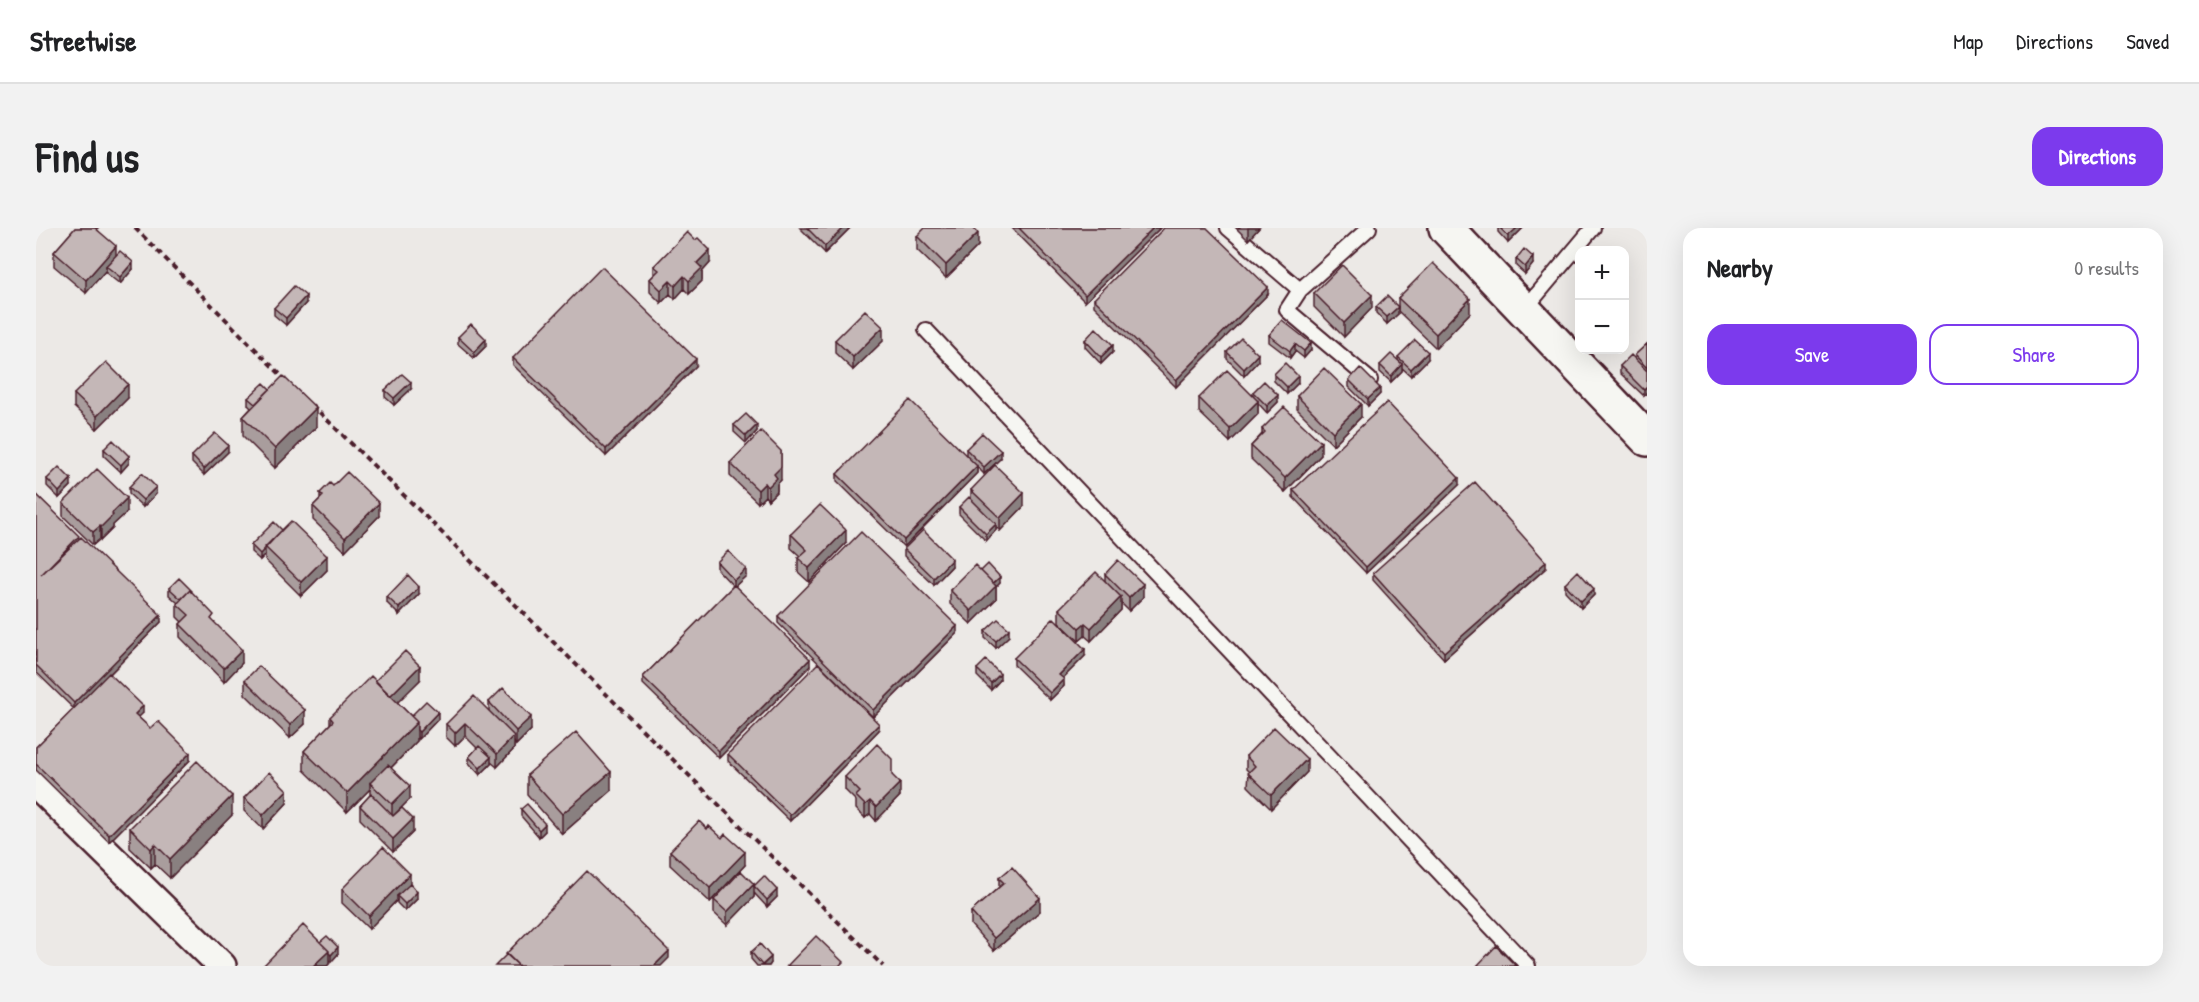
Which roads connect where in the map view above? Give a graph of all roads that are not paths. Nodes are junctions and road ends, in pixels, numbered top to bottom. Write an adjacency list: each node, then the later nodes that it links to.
1 (1228, 228): 5 (lane)
2 (1370, 228): 5 (lane)
3 (1446, 228): 6 (main road)
4 (1593, 228): 6 (lane)
5 (1300, 290): 8 (lane)
6 (1524, 310): 9 (main road)
7 (926, 330): 12 (lane)
8 (1371, 380)
9 (1647, 439)
10 (36, 784): 11 (street)
11 (222, 966)
12 (1528, 966)

